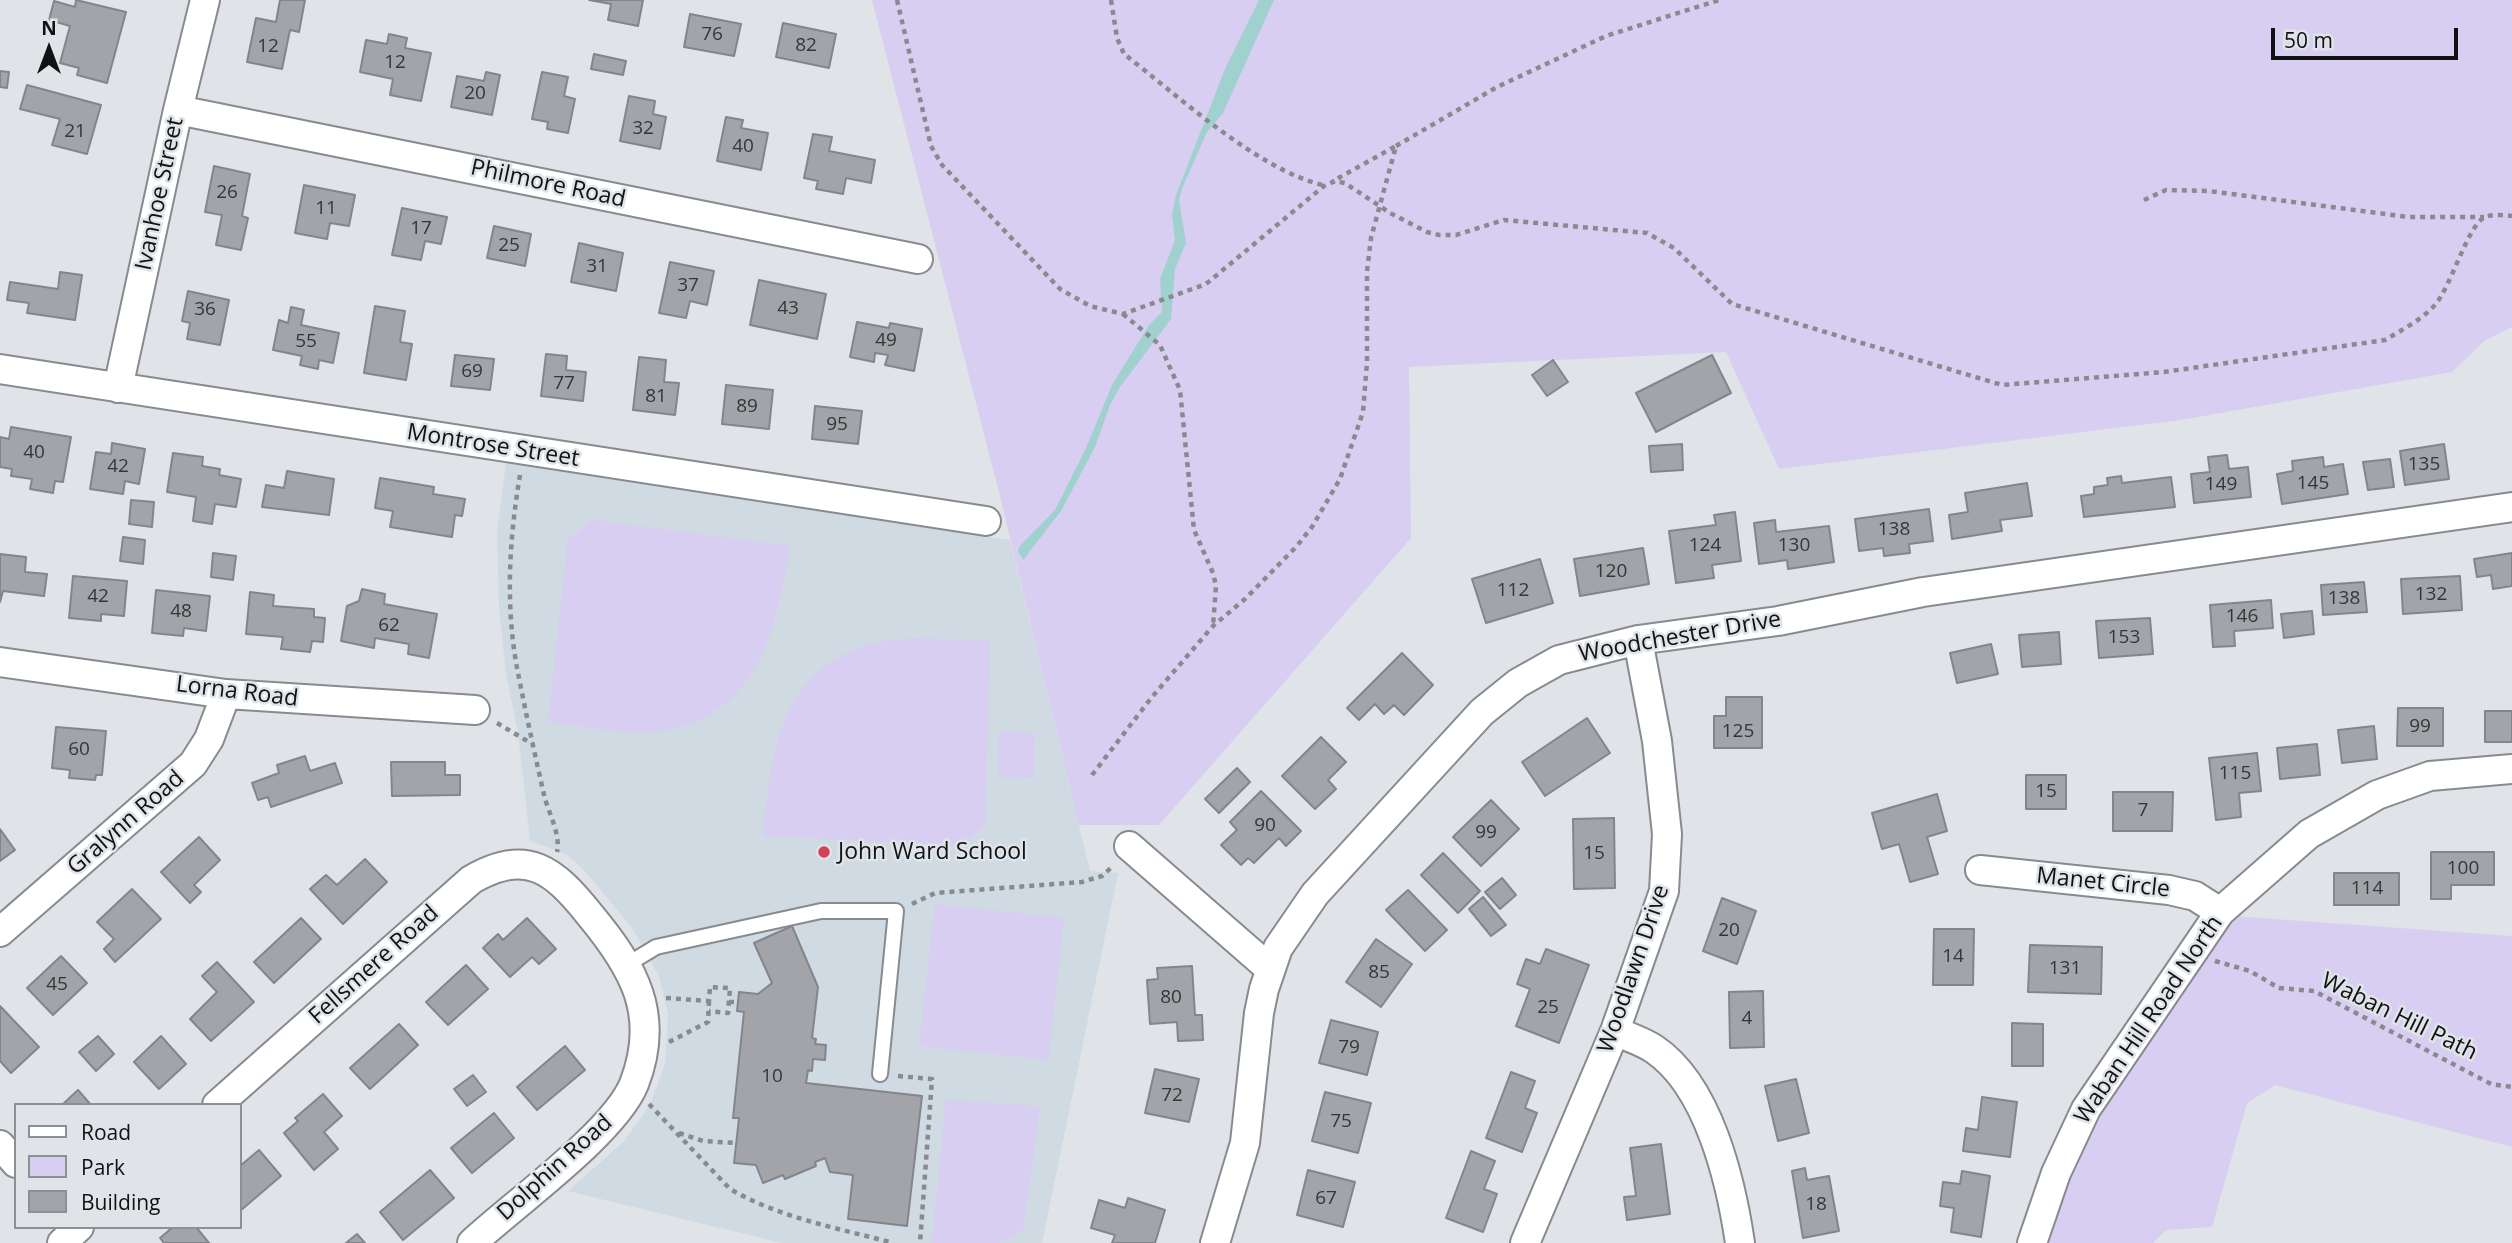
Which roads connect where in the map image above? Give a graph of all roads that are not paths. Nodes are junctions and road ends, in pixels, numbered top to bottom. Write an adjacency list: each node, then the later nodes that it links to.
1 (205, 0): 2 (street, Ivanhoe Street)
2 (178, 110): 3 (street, Philmore Road); 5 (street, Ivanhoe Street)
3 (918, 259)
4 (0, 369): 5 (street, Montrose Street)
5 (118, 388): 7 (street, Montrose Street)
6 (2512, 507): 8 (street, Woodchester Drive)
7 (986, 521)
8 (1638, 640): 19 (street, Woodchester Drive); 20 (street, Woodlawn Drive)
9 (0, 662): 10 (street, Lorna Road)
10 (226, 694): 11 (street, Lorna Road); 17 (street, Gralynn Road)
11 (475, 710)
12 (2512, 769): 16 (street, Waban Hill Road North)
13 (1129, 846): 19 (street)
14 (1980, 870): 16 (street, Manet Circle)
15 (548, 872): 18 (street, Dolphin Road); 22 (street, Fellsmere Road)
16 (2221, 912): 29 (street, Waban Hill Road North)
17 (0, 932)
18 (628, 964): 21 (lane); 25 (street, Dolphin Road)
19 (1270, 969): 26 (street, Woodchester Drive)
20 (1615, 1031): 27 (street, Woodlawn Drive); 28 (street)
21 (880, 1074)
22 (219, 1103)
23 (0, 1145): 24 (street)
24 (14, 1161)
25 (472, 1243)
26 (1215, 1243)
27 (1525, 1243)
28 (1740, 1243)
29 (2032, 1243)

